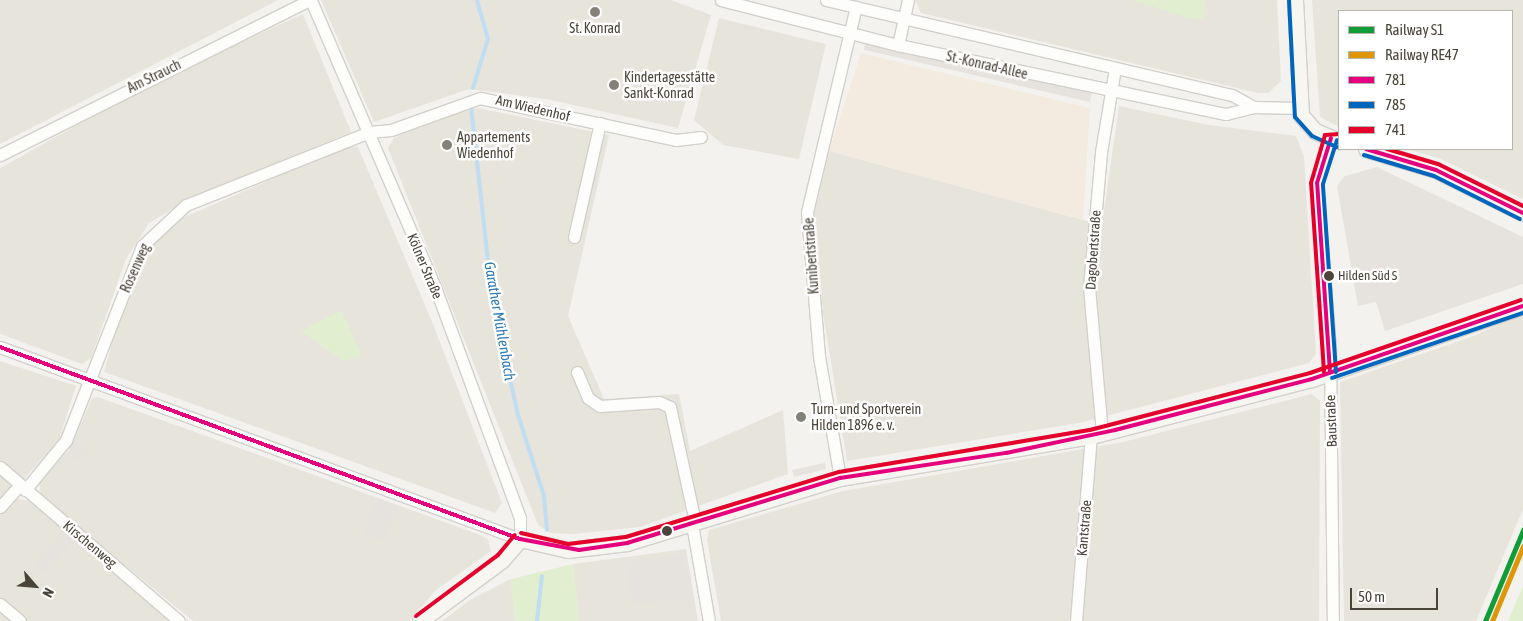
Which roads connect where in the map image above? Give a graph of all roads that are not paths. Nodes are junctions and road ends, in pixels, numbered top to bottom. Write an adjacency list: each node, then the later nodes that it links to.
1 (311, 0): 15 (street, Kölner Straße); 19 (street, Am Strauch)
2 (721, 0): 8 (street, St.-Konrad-Allee)
3 (826, 0): 6 (street, St.-Konrad-Allee)
4 (908, 0): 7 (street)
5 (1295, 0): 13 (street, Baustraße)
6 (856, 7): 7 (street, St.-Konrad-Allee); 8 (street, Kunibertstraße)
7 (903, 18): 9 (street); 10 (street, St.-Konrad-Allee)
8 (848, 32): 9 (street, St.-Konrad-Allee); 29 (street, Kunibertstraße)
9 (898, 45): 11 (street, St.-Konrad-Allee)
10 (1116, 68): 11 (street, Dagobertstraße); 12 (street, St.-Konrad-Allee)
11 (1111, 93): 12 (street, St.-Konrad-Allee); 27 (street, Dagobertstraße)
12 (1254, 107): 13 (street, St.-Konrad-Allee)
13 (1299, 108): 17 (street, Baustraße)
14 (600, 123): 15 (street, Am Wiedenhof); 16 (street, Am Wiedenhof); 21 (street)
15 (369, 132): 26 (street, Rosenweg); 33 (street, Kölner Straße)
16 (701, 137)
17 (1335, 140): 25 (street, Baustraße)
18 (1369, 150): 20 (street)
19 (0, 156)
20 (1523, 213)
21 (574, 237)
22 (1523, 306): 25 (street)
23 (0, 347): 26 (street)
24 (577, 372): 32 (street)
25 (1330, 372): 27 (street); 40 (street, Baustraße)
26 (90, 382): 30 (street, Rosenweg); 33 (street)
27 (1097, 434): 29 (street); 39 (street, Kantstraße)
28 (0, 467): 30 (street, Kirschenweg)
29 (840, 478): 32 (street)
30 (23, 487): 31 (street, Rosenweg); 35 (street, Kirschenweg)
31 (0, 507)
32 (693, 523): 33 (street); 38 (street)
33 (520, 539): 37 (street)
34 (0, 604): 36 (street)
35 (175, 620)
36 (20, 621)
37 (420, 621)
38 (709, 621)
39 (1076, 621)
40 (1333, 621)

